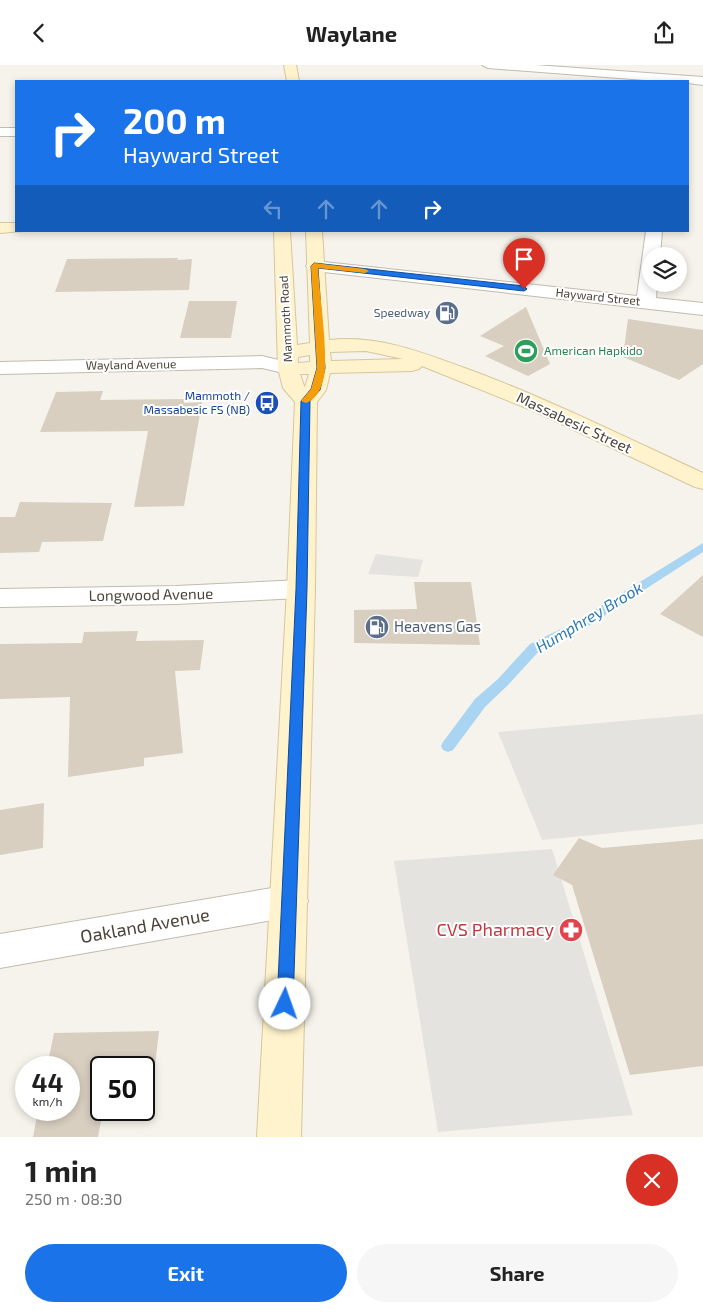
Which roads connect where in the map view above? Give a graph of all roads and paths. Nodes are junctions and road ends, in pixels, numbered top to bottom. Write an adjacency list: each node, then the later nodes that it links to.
1 (290, 65): 4 (main road)
2 (488, 65): 5 (street)
3 (674, 65): 5 (street)
4 (293, 80)
5 (673, 80)
6 (689, 81): 7 (street)
7 (703, 81)
8 (0, 132): 9 (street)
9 (15, 132)
10 (0, 228): 11 (main road)
11 (15, 228)
12 (282, 232): 21 (main road, Mammoth Road)
13 (314, 232): 16 (main road)
14 (654, 232): 15 (street)
15 (652, 247)
16 (314, 266): 18 (street, Hayward Street); 20 (main road)
17 (647, 292): 18 (street)
18 (646, 302): 19 (street, Hayward Street)
19 (703, 309)
20 (320, 347): 21 (main road, Massabesic Street); 22 (main road, Massabesic Street); 24 (main road)
21 (287, 360): 23 (street, Wayland Avenue); 24 (main road, Massabesic Street); 25 (main road, Mammoth Road)
22 (444, 367): 24 (main road, Massabesic Street); 26 (main road, Massabesic Street)
23 (0, 368)
24 (321, 368): 25 (main road)
25 (306, 401): 27 (main road)
26 (703, 482)
27 (301, 589): 28 (street, Longwood Avenue); 29 (main road)
28 (0, 598)
29 (290, 901): 30 (street, Oakland Avenue); 31 (main road)
30 (0, 951)
31 (279, 1137)

